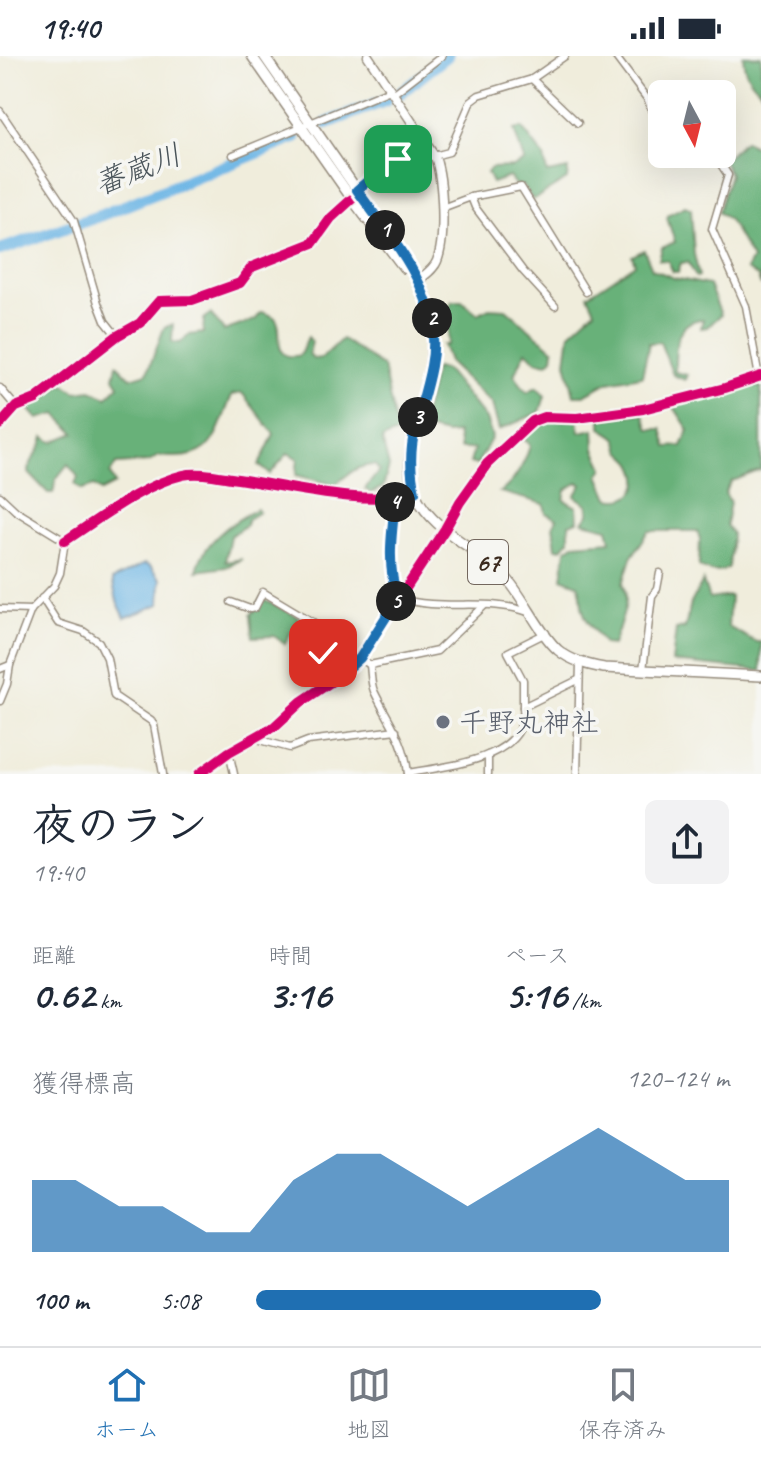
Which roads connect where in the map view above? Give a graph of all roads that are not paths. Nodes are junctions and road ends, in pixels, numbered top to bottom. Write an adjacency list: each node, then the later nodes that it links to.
1 (252, 56): 13 (main road, 67)
2 (264, 56): 12 (main road, 67)
3 (368, 56): 8 (street)
4 (442, 56): 8 (street)
5 (565, 56): 7 (street)
6 (615, 56): 9 (street)
7 (532, 79): 11 (street); 15 (street)
8 (392, 92): 12 (street); 15 (street)
9 (648, 100)
10 (0, 111): 24 (street)
11 (578, 123)
12 (313, 124): 13 (street); 17 (main road, 67)
13 (301, 127): 14 (street); 19 (main road, 67)
14 (233, 155)
15 (435, 157): 17 (street); 20 (street)
16 (723, 168): 25 (street)
17 (357, 190): 21 (main road, 67)
18 (471, 197): 20 (street); 22 (street); 23 (street)
19 (352, 199): 21 (main road, 67); 24 (street)
20 (442, 208): 21 (street)
21 (419, 280): 29 (main road, 67)
22 (586, 292)
23 (555, 306)
24 (117, 336): 27 (street)
25 (760, 376): 32 (street)
26 (0, 388): 27 (street)
27 (16, 407): 28 (street)
28 (0, 425)
29 (415, 492): 31 (street); 32 (main road, 67)
30 (0, 496): 33 (street)
31 (396, 497): 33 (street); 36 (street)
32 (445, 529): 36 (street); 41 (main road, 67)
33 (65, 541): 35 (street)
34 (660, 573): 48 (street)
35 (42, 598): 40 (street); 59 (street)
36 (398, 598): 38 (street); 43 (street)
37 (231, 602): 49 (street)
38 (484, 606): 41 (street); 46 (street)
39 (0, 609): 40 (street)
40 (31, 610): 45 (street)
41 (532, 613): 42 (main road, 67)
42 (546, 633): 44 (main road, 67); 53 (street)
43 (360, 658): 46 (street); 49 (street)
44 (580, 663): 48 (main road); 51 (street)
45 (10, 665): 47 (street); 52 (street)
46 (370, 665): 54 (street)
47 (0, 669)
48 (643, 670): 50 (main road)
49 (341, 675): 55 (street)
50 (761, 676)
51 (578, 680): 53 (street); 63 (street)
52 (0, 701)
53 (523, 707): 57 (street)
54 (396, 730): 55 (street); 58 (street)
55 (253, 738): 56 (street)
56 (229, 752): 60 (street); 61 (street)
57 (488, 755): 58 (street); 62 (street)
58 (408, 773)
59 (163, 774)
60 (199, 774)
61 (234, 774)
62 (488, 774)
63 (577, 774)

